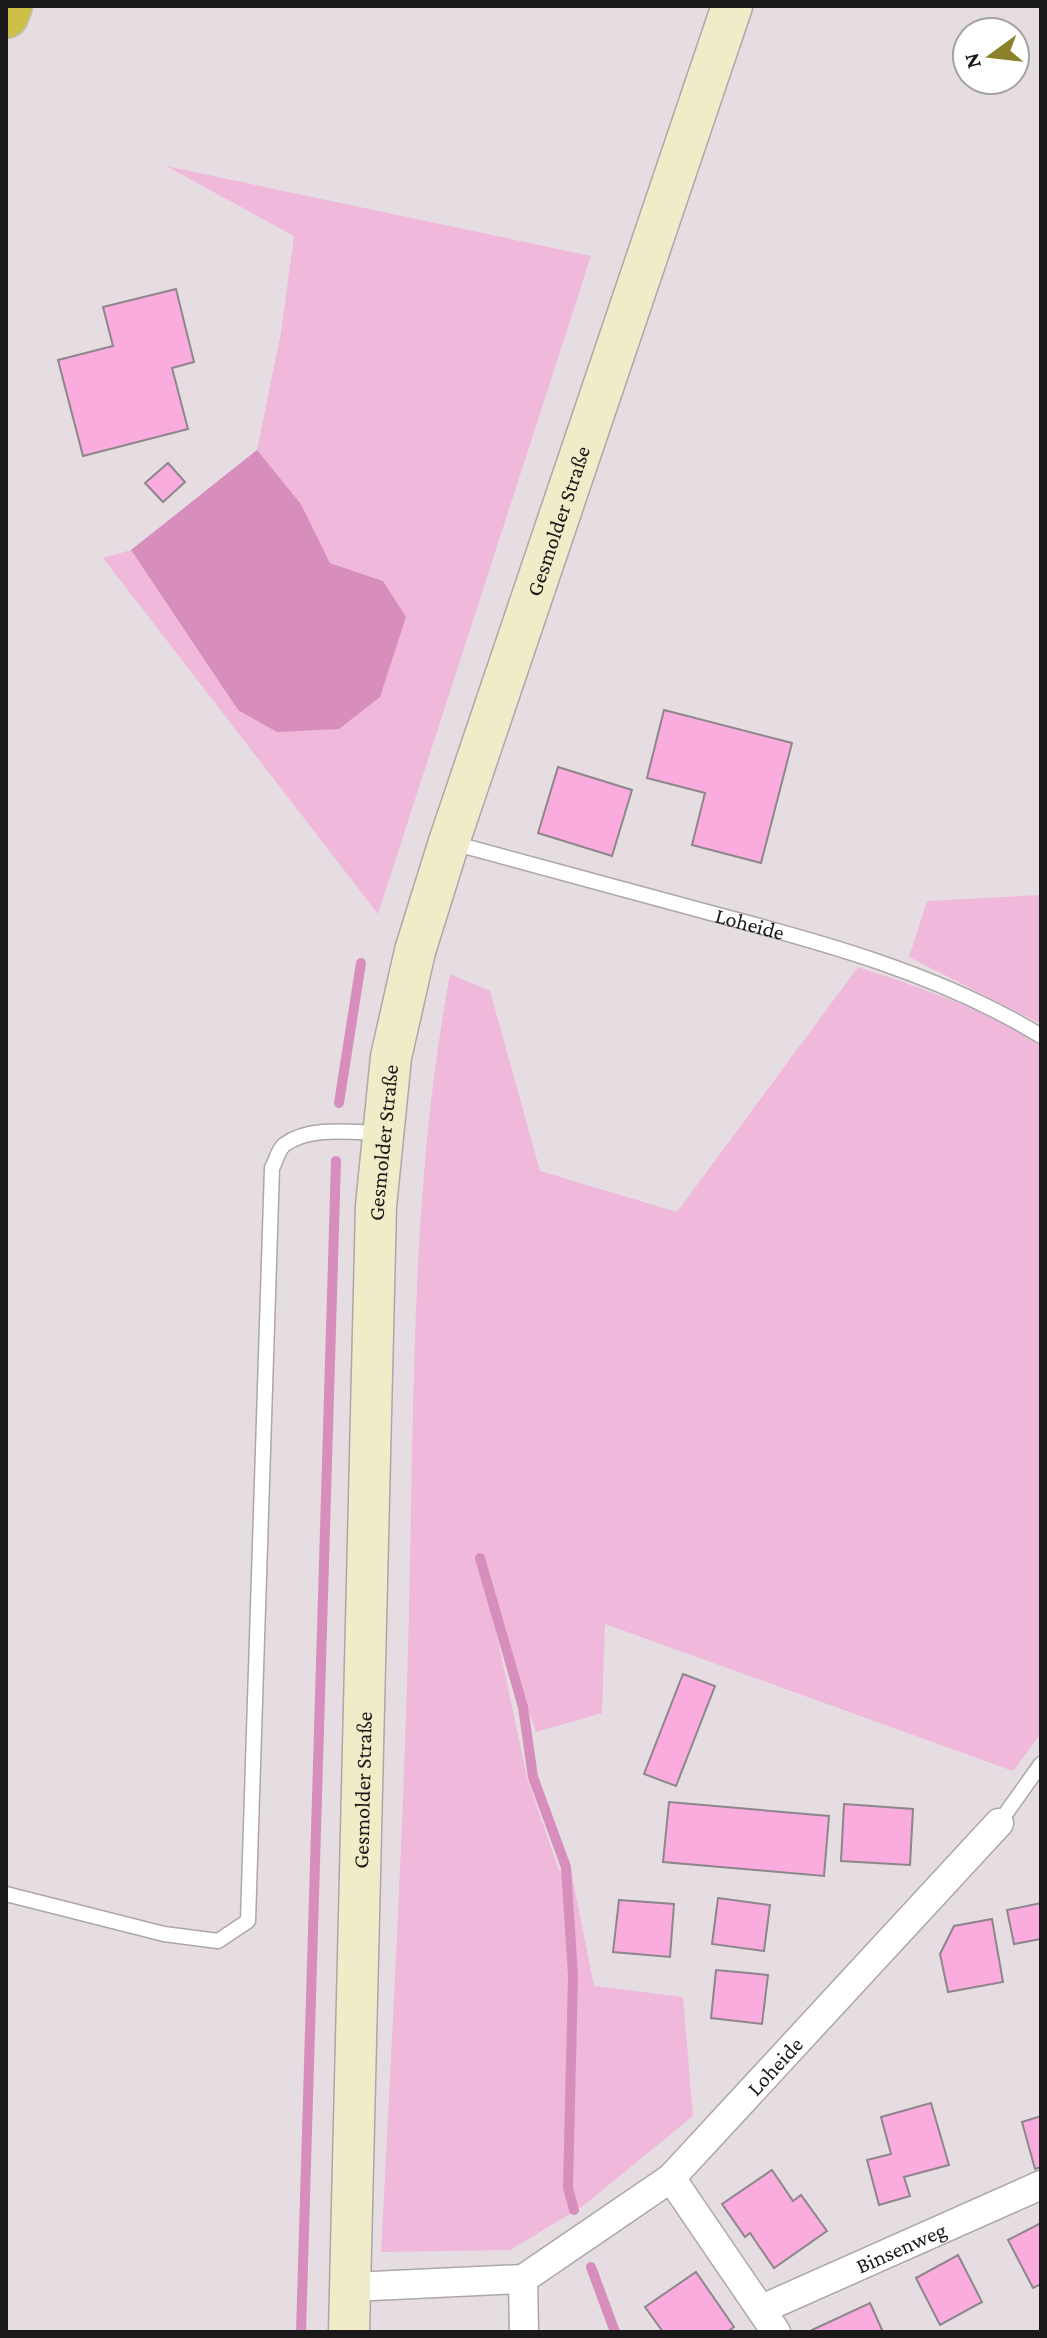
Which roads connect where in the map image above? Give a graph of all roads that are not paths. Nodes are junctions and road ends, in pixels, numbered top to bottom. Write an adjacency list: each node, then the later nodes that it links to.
1 (10, 6): 3 (highway)
2 (732, 6): 4 (street, Gesmolder Straße)
3 (6, 16)
4 (449, 842): 5 (lane, Loheide); 6 (street, Gesmolder Straße)
5 (1041, 1036)
6 (384, 1133): 9 (lane); 13 (street, Gesmolder Straße)
7 (1041, 1764): 8 (lane)
8 (999, 1823): 10 (street, Loheide)
9 (6, 1894)
10 (671, 2178): 12 (street, Loheide); 14 (street, Binsenweg)
11 (1041, 2185): 14 (street, Binsenweg)
12 (523, 2279): 13 (street); 16 (street)
13 (351, 2287): 15 (street, Gesmolder Straße)
14 (769, 2320)
15 (349, 2332)
16 (524, 2332)

